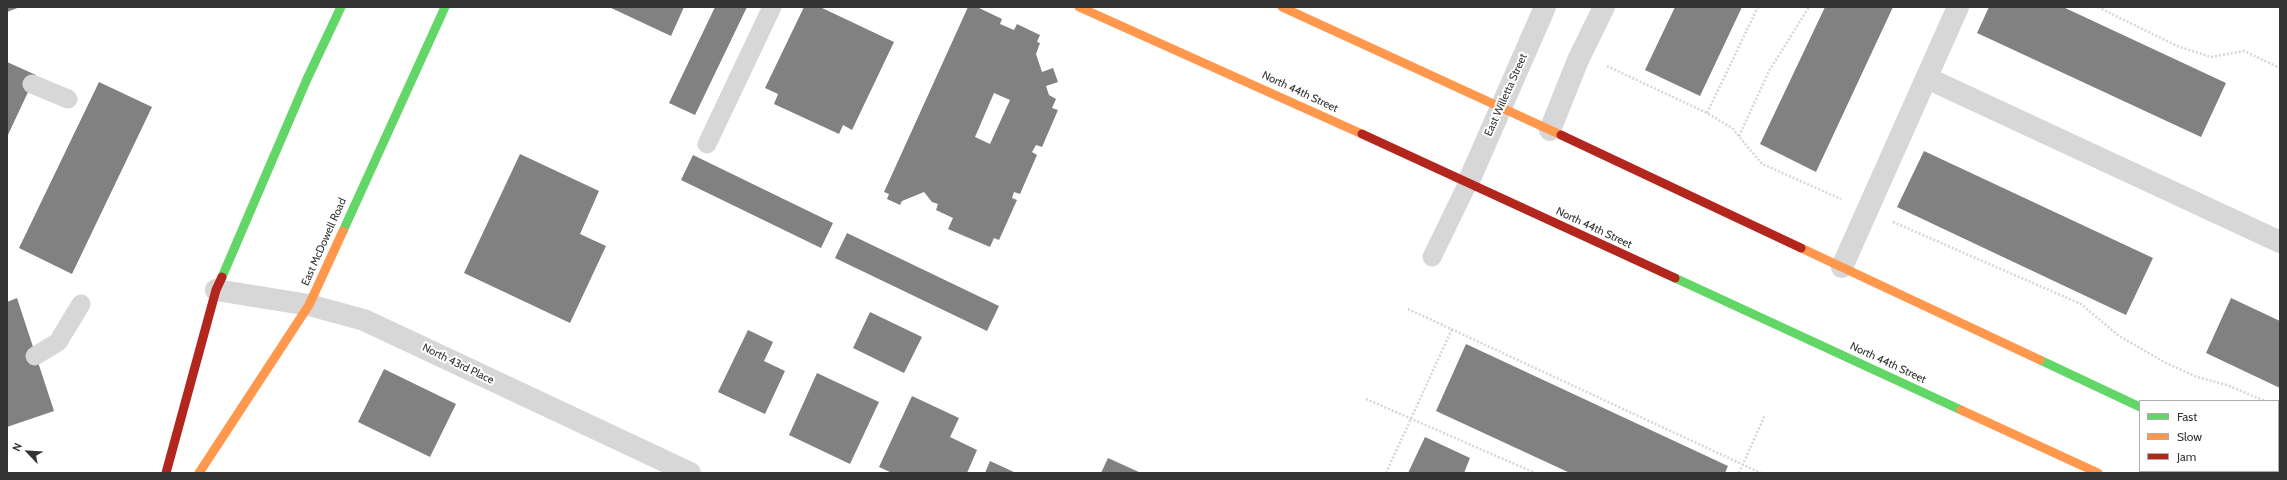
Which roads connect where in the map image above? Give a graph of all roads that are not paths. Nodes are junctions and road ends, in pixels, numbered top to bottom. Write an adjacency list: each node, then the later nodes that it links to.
1 (341, 7): 19 (main road)
2 (445, 7): 21 (main road, East McDowell Road)
3 (772, 7): 14 (lane)
4 (1079, 7): 15 (main road, North 44th Street)
5 (1282, 7): 12 (main road)
6 (1545, 7): 12 (street, East Willetta Street)
7 (1604, 7): 13 (street)
8 (1958, 7): 9 (street)
9 (1927, 78): 16 (street); 18 (street)
10 (32, 84): 11 (lane)
11 (68, 100)
12 (1500, 107): 13 (main road); 15 (street, East Willetta Street)
13 (1550, 130): 18 (main road)
14 (707, 144)
15 (1468, 183): 17 (lane); 27 (main road, North 44th Street)
16 (2280, 242)
17 (1432, 257)
18 (1842, 267): 23 (main road)
19 (216, 290): 21 (street, North 43rd Place); 24 (main road)
20 (81, 304): 22 (lane)
21 (308, 305): 25 (main road, East McDowell Road); 26 (street, North 43rd Place)
22 (36, 356)
23 (2139, 407)
24 (166, 473)
25 (199, 473)
26 (690, 473)
27 (2098, 473)

